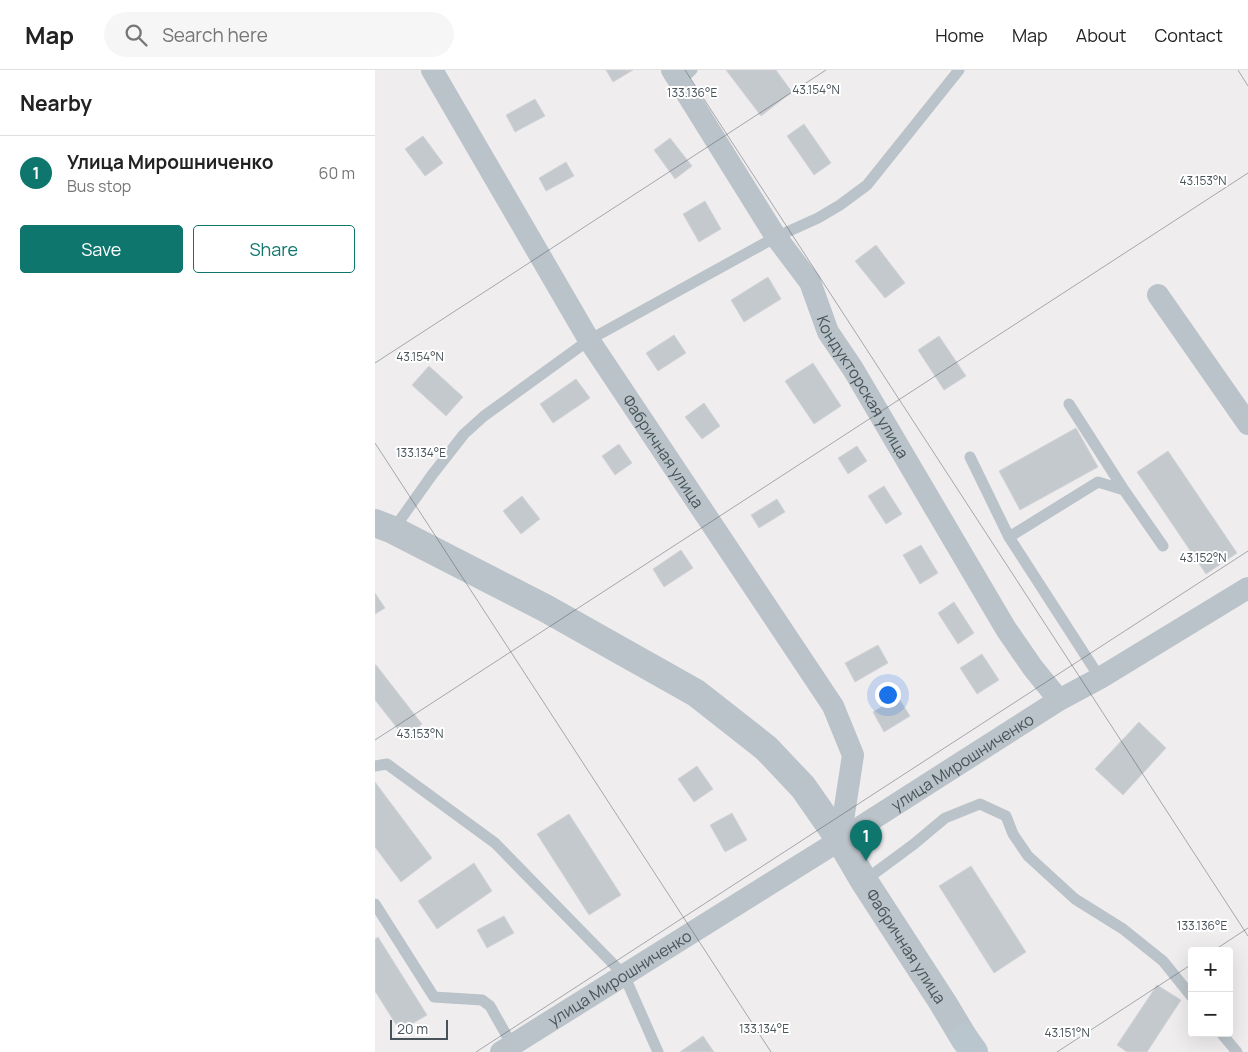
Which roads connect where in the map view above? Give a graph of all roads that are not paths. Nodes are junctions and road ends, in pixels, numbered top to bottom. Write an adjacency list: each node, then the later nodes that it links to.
1 (433, 70): 6 (street, Фабричная улица)
2 (959, 70): 4 (lane)
3 (681, 74): 4 (street, Кондукторская улица)
4 (776, 238): 6 (lane); 16 (street, Кондукторская улица)
5 (1158, 295): 8 (street)
6 (589, 340): 11 (lane); 18 (street, Фабричная улица)
7 (1069, 404): 10 (lane)
8 (1248, 424)
9 (970, 457): 12 (lane)
10 (1124, 490): 12 (lane); 13 (lane)
11 (384, 526): 18 (street, Фабричная улица)
12 (1009, 536): 15 (lane)
13 (1163, 546)
14 (1247, 590): 15 (street, улица Мирошниченко)
15 (1100, 678): 16 (street, улица Мирошниченко)
16 (1059, 700): 18 (street, улица Мирошниченко)
17 (375, 766): 21 (lane)
18 (840, 840): 19 (street, Фабричная улица); 21 (street, улица Мирошниченко)
19 (864, 881): 22 (lane); 24 (street, Фабричная улица)
20 (375, 904): 25 (lane)
21 (623, 975): 25 (street, улица Мирошниченко); 26 (lane)
22 (1188, 992)
23 (1224, 1037): 27 (lane)
24 (967, 1047)
25 (507, 1048)
26 (658, 1052)
27 (1237, 1052)

